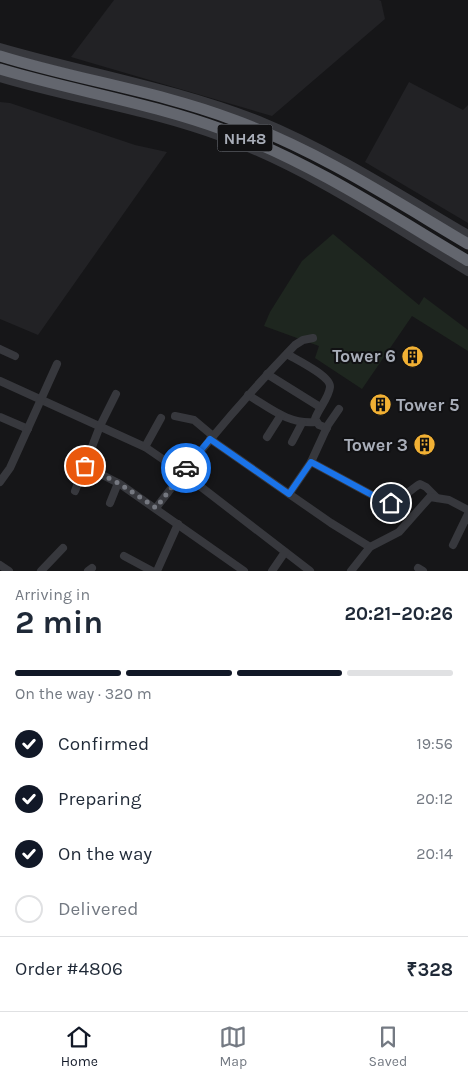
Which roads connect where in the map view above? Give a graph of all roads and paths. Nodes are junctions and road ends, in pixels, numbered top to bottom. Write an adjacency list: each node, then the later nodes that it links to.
1 (0, 47): 5 (street)
2 (0, 56): 6 (highway, NH48)
3 (0, 69): 7 (highway, NH48)
4 (0, 78): 8 (street)
5 (468, 234)
6 (468, 244)
7 (468, 261)
8 (468, 272)
9 (313, 338): 11 (street)
10 (0, 349): 12 (street)
11 (286, 354): 14 (street); 19 (street)
12 (15, 356)
13 (57, 364): 18 (street)
14 (268, 374): 17 (street); 19 (street)
15 (0, 381): 18 (street)
16 (116, 394): 27 (street)
17 (248, 395): 21 (street); 30 (street)
18 (42, 400): 27 (street); 29 (street)
19 (320, 407): 26 (street)
20 (339, 409): 28 (street)
21 (282, 415): 25 (street); 31 (street)
22 (0, 416): 29 (street)
23 (175, 416): 30 (street)
24 (161, 418): 33 (street)
25 (302, 422): 26 (street); 32 (street)
26 (316, 422): 28 (street)
27 (100, 426): 33 (street); 35 (street)
28 (327, 428): 34 (street)
29 (28, 429): 37 (street)
30 (212, 437): 36 (street); 40 (street)
31 (266, 437)
32 (292, 442)
33 (145, 447): 36 (street)
34 (311, 462): 40 (street); 41 (street)
35 (85, 466): 38 (street); 39 (street)
36 (183, 473): 43 (street); 50 (street)
37 (0, 482)
38 (118, 483): 42 (street); 43 (street)
39 (75, 491)
40 (289, 494): 48 (street)
41 (437, 498): 44 (street); 48 (street)
42 (110, 503)
43 (156, 508): 46 (street)
44 (468, 510)
45 (468, 514): 47 (street)
46 (178, 524): 56 (street); 57 (street)
47 (453, 545)
48 (370, 547): 60 (street)
49 (63, 548): 54 (street)
50 (285, 552): 58 (street); 59 (street)
51 (124, 556): 55 (street)
52 (0, 565): 53 (street)
53 (9, 571)
54 (41, 571)
55 (152, 571)
56 (157, 571)
57 (244, 571)
58 (272, 571)
59 (310, 571)
60 (351, 571)

